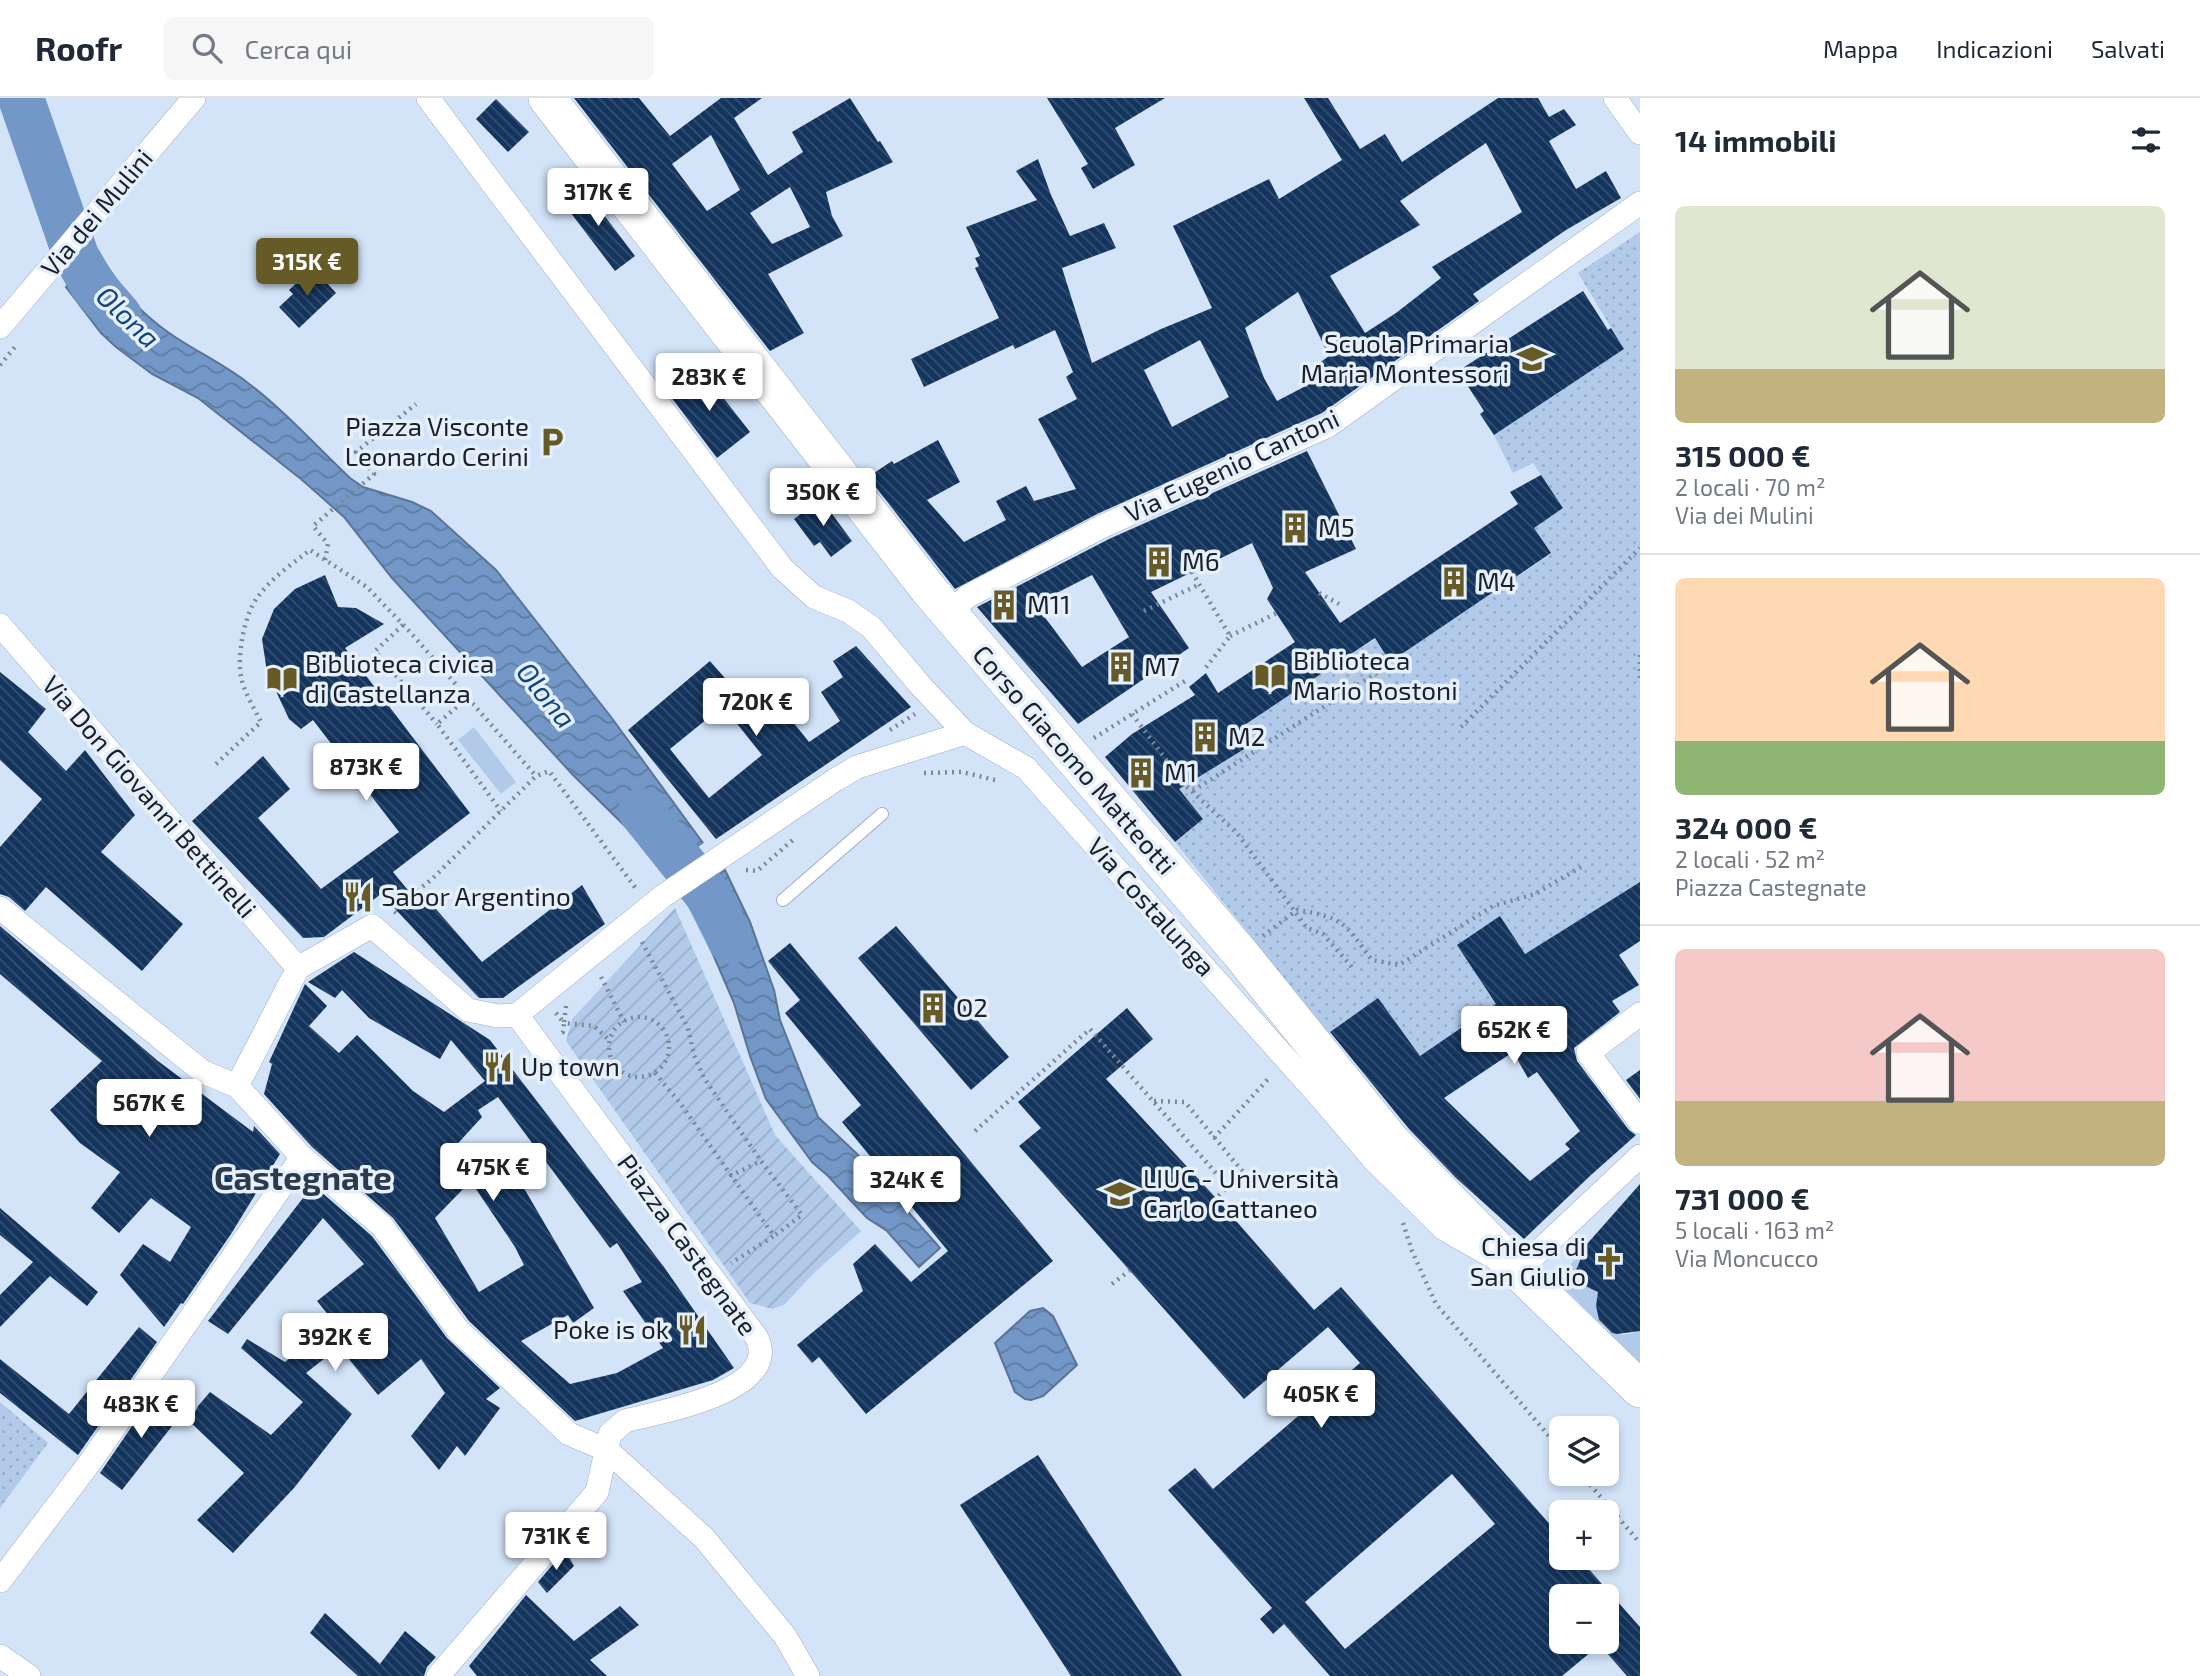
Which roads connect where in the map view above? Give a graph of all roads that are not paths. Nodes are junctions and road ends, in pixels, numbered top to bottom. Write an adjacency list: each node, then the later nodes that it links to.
1 (194, 98): 7 (street, Via dei Mulini)
2 (428, 98): 10 (street, Via Costalunga)
3 (547, 98): 8 (main road, Corso Giacomo Matteotti)
4 (1615, 98): 5 (street)
5 (1640, 133)
6 (1640, 203): 8 (street, Via Eugenio Cantoni)
7 (0, 327)
8 (949, 613): 20 (main road, Corso Giacomo Matteotti)
9 (0, 625): 14 (street, Via Don Giovanni Bettinelli)
10 (965, 733): 16 (street); 18 (street, Via Costalunga)
11 (881, 814): 12 (lane)
12 (783, 901)
13 (0, 908): 17 (street)
14 (298, 968): 16 (street); 17 (street)
15 (1640, 1014): 19 (street)
16 (517, 1016): 25 (street, Piazza Castegnate)
17 (237, 1086): 22 (street)
18 (1322, 1100): 20 (street, Via Costalunga); 23 (street, Via Costalunga)
19 (1640, 1122)
20 (1393, 1143): 23 (main road, Corso Giacomo Matteotti)
21 (1640, 1156): 23 (street)
22 (302, 1157): 25 (street); 26 (street)
23 (1518, 1271): 24 (main road, Corso Giacomo Matteotti)
24 (1640, 1389)
25 (607, 1450): 28 (street); 30 (street)
26 (0, 1581)
27 (0, 1656): 29 (street)
28 (448, 1672)
29 (29, 1676)
30 (808, 1676)

